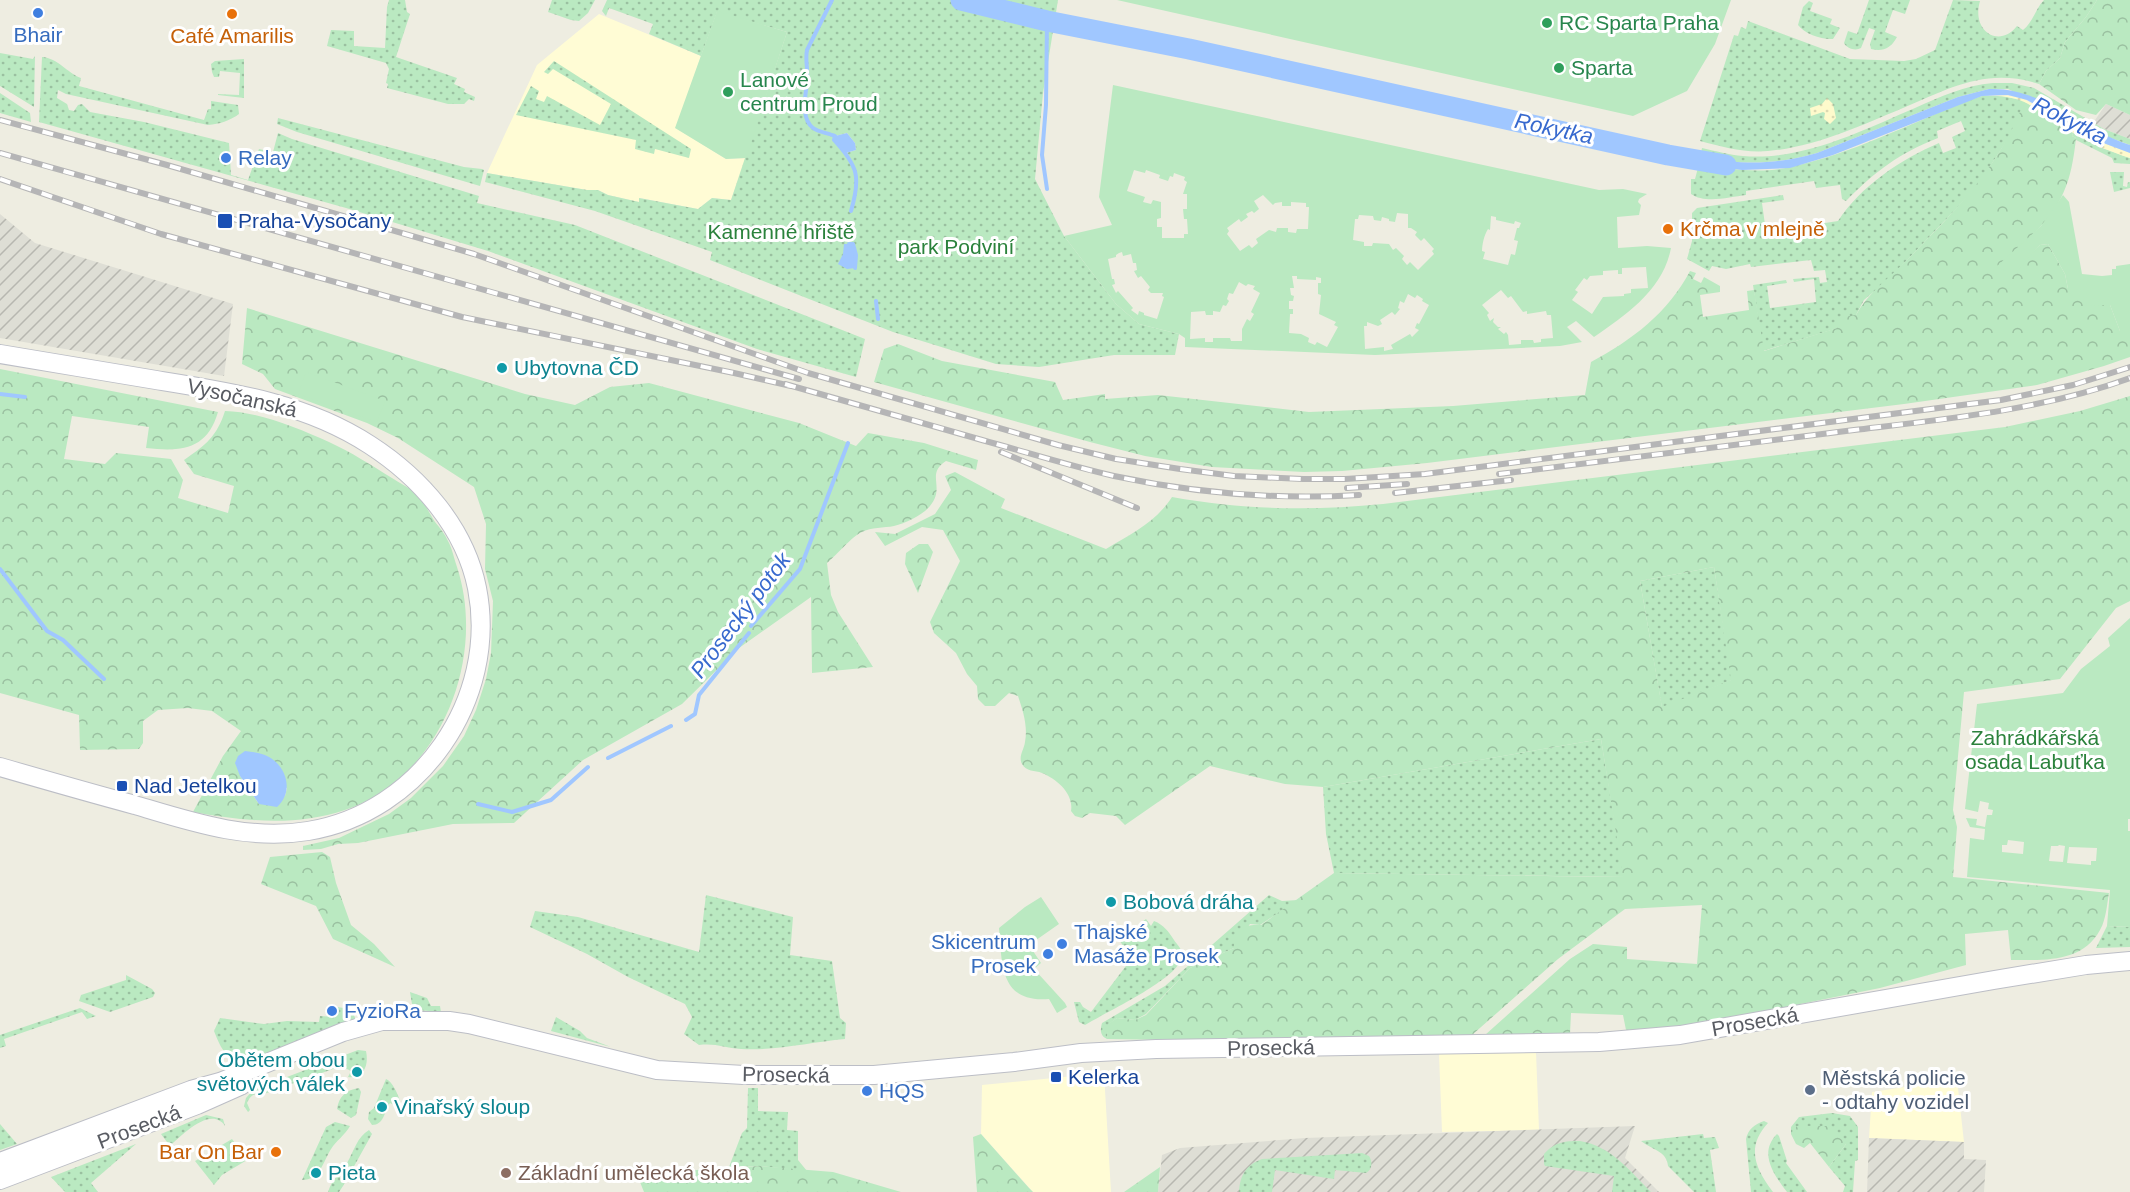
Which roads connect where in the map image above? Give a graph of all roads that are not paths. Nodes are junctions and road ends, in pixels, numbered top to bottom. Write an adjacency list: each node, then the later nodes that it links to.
1 (0, 354): 2 (main road, Vysočanská)
2 (0, 767)
3 (2130, 961): 4 (main road, Prosecká)
4 (412, 1021): 5 (main road, Prosecká); 6 (main road, Prosecká)
5 (0, 1162)
6 (0, 1180)

